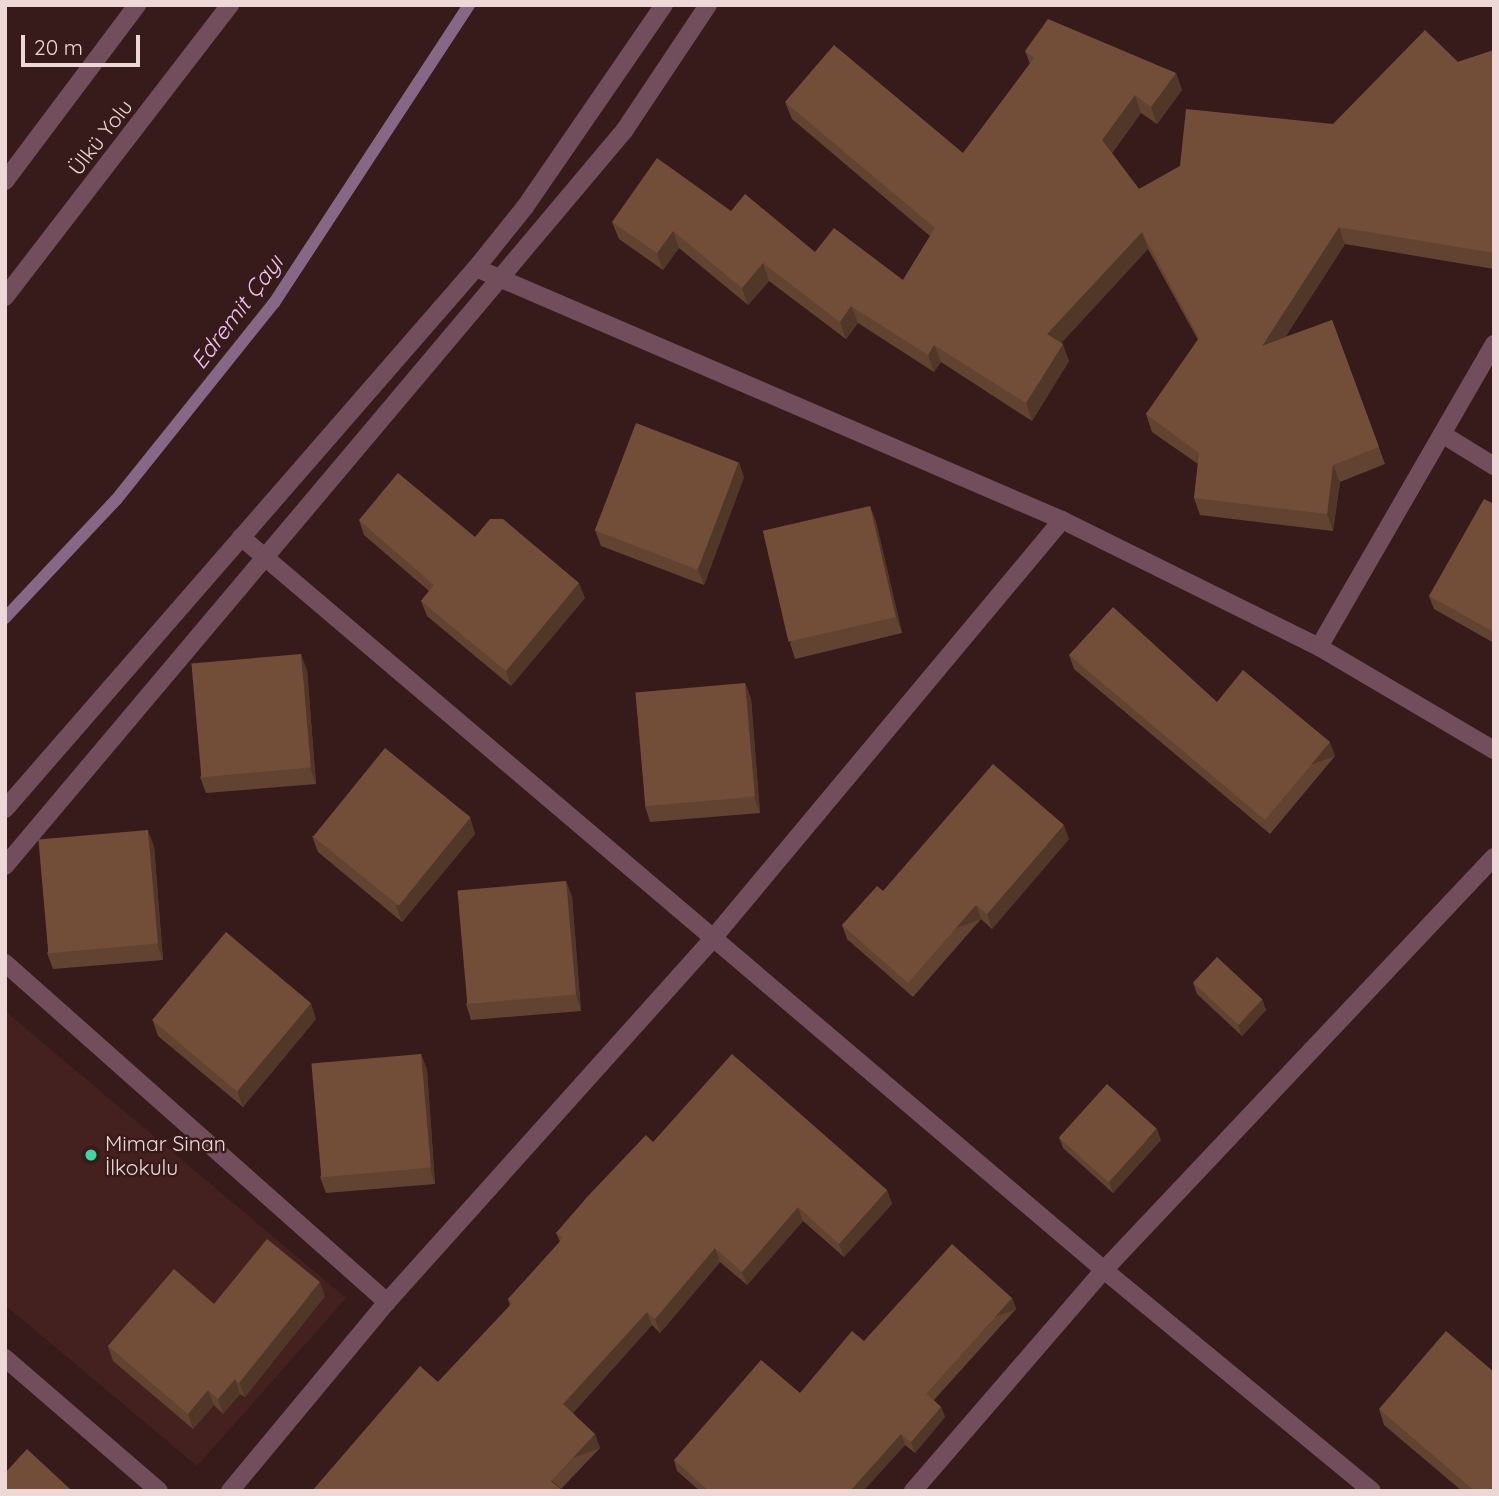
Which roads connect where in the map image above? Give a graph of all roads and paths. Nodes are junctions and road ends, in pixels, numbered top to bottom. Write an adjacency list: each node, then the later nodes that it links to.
1 (137, 5): 5 (street)
2 (230, 5): 8 (street, Ülkü Yolu)
3 (664, 5): 6 (street)
4 (708, 5): 7 (street)
5 (5, 181)
6 (477, 268): 7 (street); 13 (street)
7 (502, 278): 12 (street); 14 (street)
8 (5, 297)
9 (1494, 344): 10 (street)
10 (1442, 434): 11 (street); 15 (street)
11 (1494, 466)
12 (1062, 520): 15 (street); 20 (street)
13 (240, 537): 14 (street); 17 (street)
14 (266, 558): 19 (street); 20 (street)
15 (1320, 647): 16 (street)
16 (1494, 750)
17 (5, 809)
18 (1494, 857): 22 (street)
19 (5, 866)
20 (714, 937): 22 (street); 23 (street)
21 (5, 962): 23 (street)
22 (1104, 1270): 27 (street); 28 (street)
23 (387, 1301): 26 (street)
24 (5, 1358): 25 (street)
25 (159, 1491)
26 (230, 1491)
27 (913, 1491)
28 (1372, 1491)

